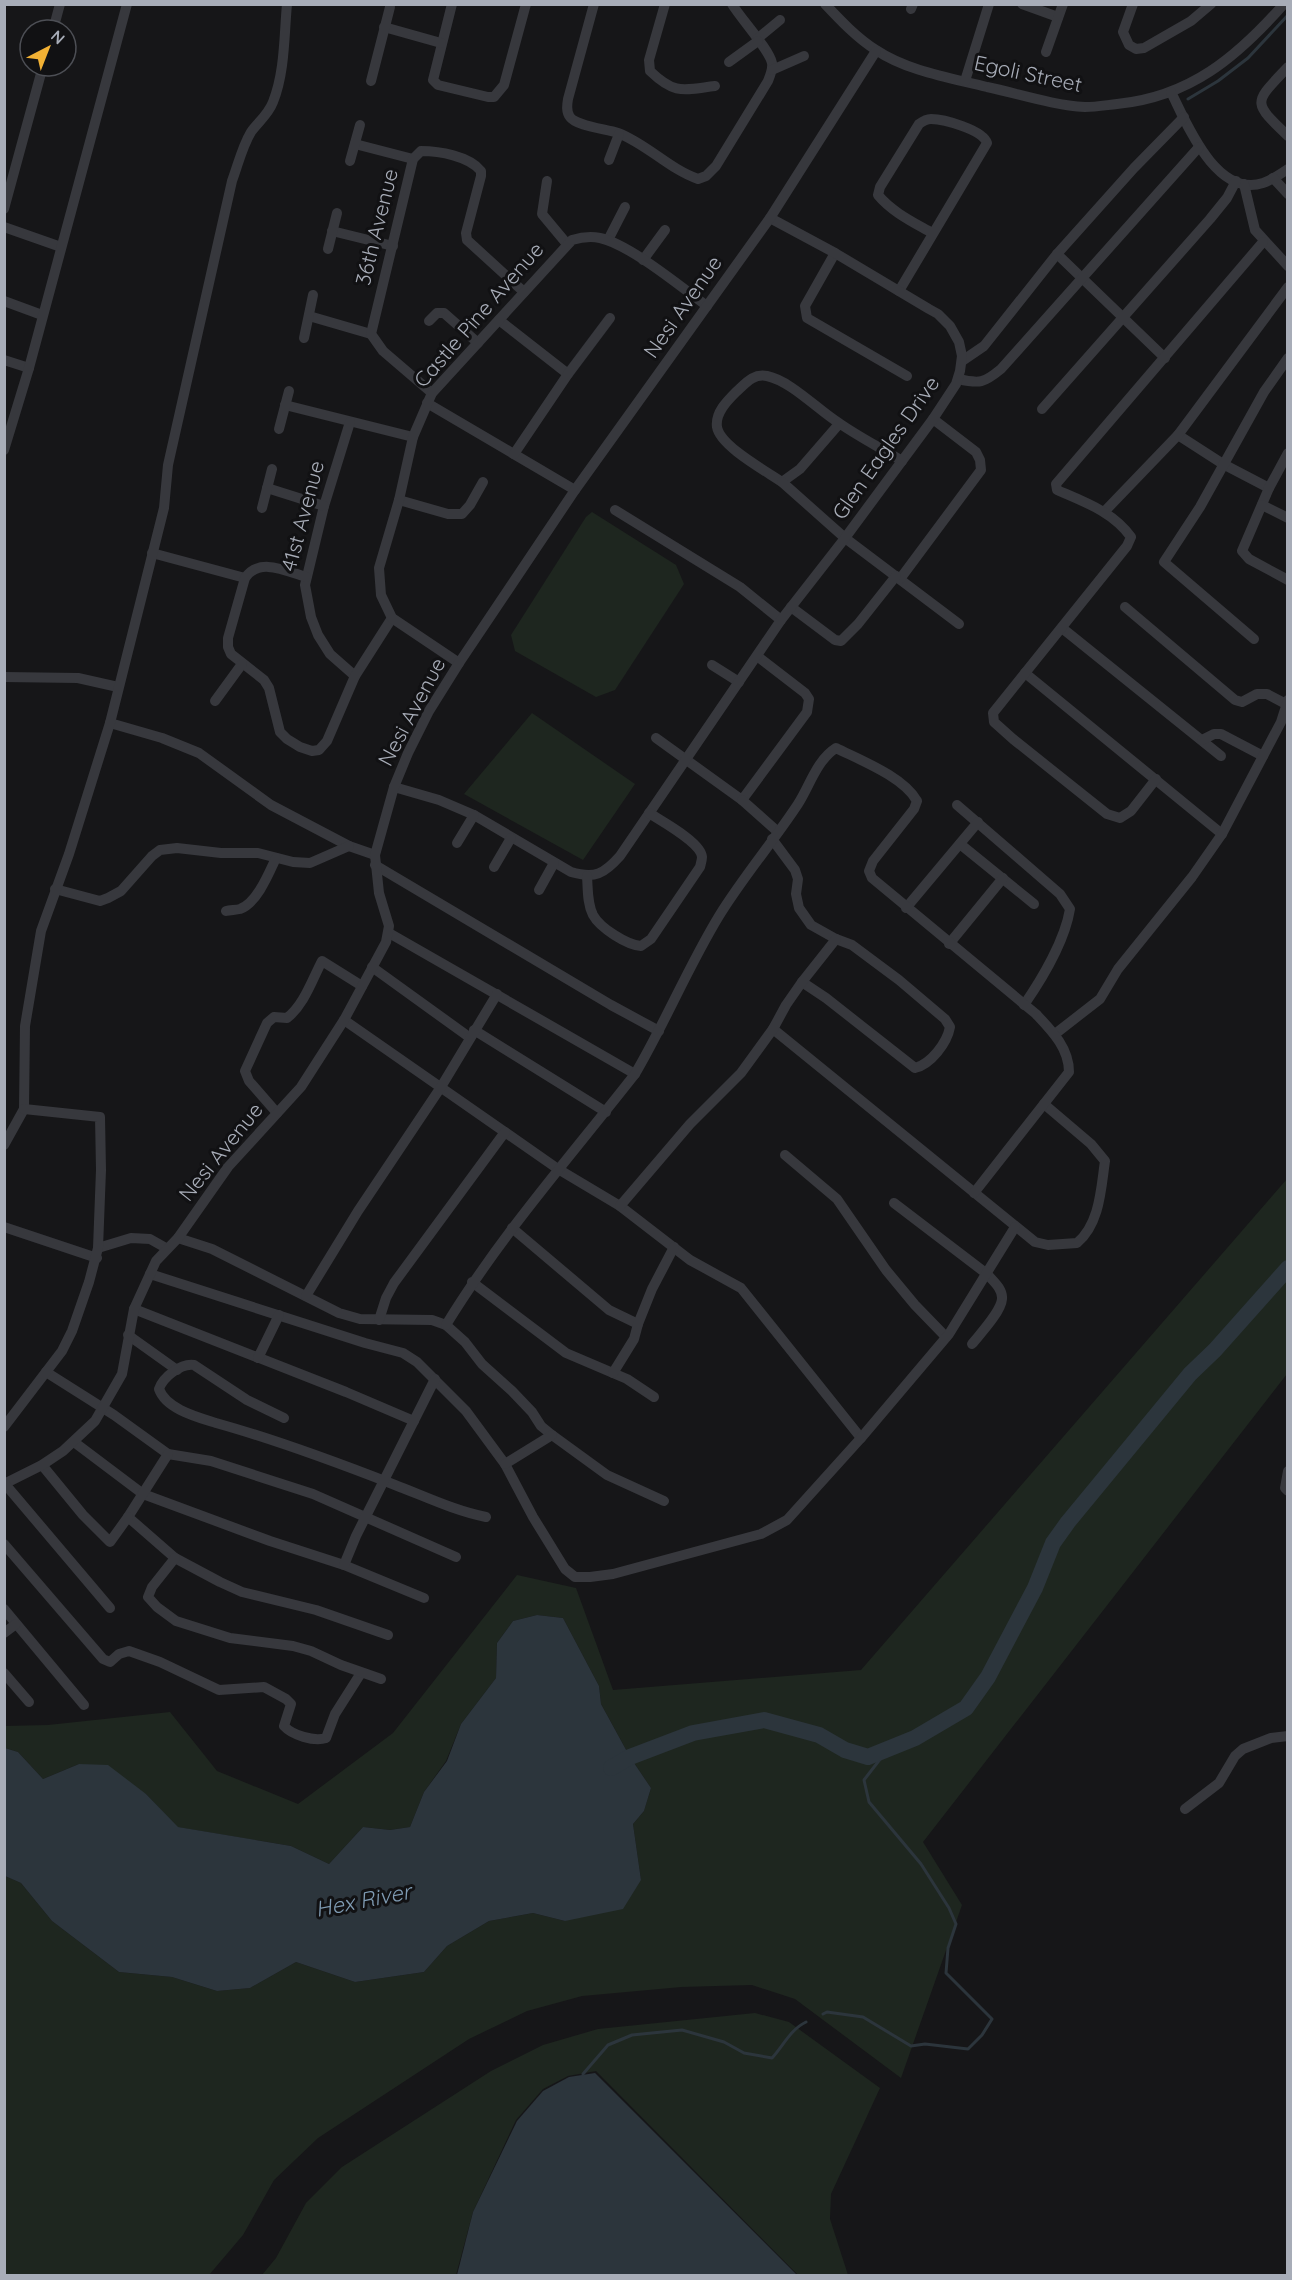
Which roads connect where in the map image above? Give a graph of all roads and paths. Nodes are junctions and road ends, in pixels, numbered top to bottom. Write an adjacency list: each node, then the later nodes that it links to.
1 (127, 4): 58 (street)
2 (287, 4): 118 (street)
3 (452, 4): 20 (street)
4 (526, 4): 20 (street)
5 (594, 4): 34 (street)
6 (665, 4): 30 (street)
7 (732, 4): 19 (street)
8 (825, 4): 21 (street, Egoli Street)
9 (989, 4): 29 (street)
10 (1022, 4): 16 (street)
11 (1063, 4): 16 (street)
12 (1133, 4): 13 (street)
13 (1211, 4)
14 (1284, 4): 31 (street, Egoli Street)
15 (390, 7): 18 (street)
16 (1058, 17): 22 (street)
17 (780, 20): 19 (street)
18 (384, 27): 20 (street); 28 (street)
19 (757, 40): 24 (street); 26 (street)
20 (441, 43)
21 (876, 51): 29 (street, Egoli Street); 49 (street, Nesi Avenue)
22 (1046, 52)
23 (804, 56): 26 (street)
24 (729, 62)
25 (1287, 67): 35 (street)
26 (772, 70): 34 (street)
27 (40, 78): 47 (street)
28 (371, 81)
29 (965, 81): 31 (street, Egoli Street)
30 (715, 86)
31 (1171, 92): 32 (street)
32 (1184, 117): 37 (street); 61 (street)
33 (360, 125): 36 (street)
34 (620, 134): 39 (street)
35 (1287, 136)
36 (355, 144): 38 (street); 40 (street)
37 (1198, 147): 44 (street); 64 (street)
38 (413, 159): 57 (street, 36th Avenue); 67 (street, 36th Avenue)
39 (609, 160)
40 (350, 161)
41 (1287, 169): 42 (street)
42 (1273, 178): 44 (street); 45 (street)
43 (547, 181): 56 (street)
44 (1240, 183): 55 (street); 73 (street)
45 (1287, 194)
46 (625, 207): 54 (street)
47 (4, 209)
48 (337, 213): 52 (street)
49 (770, 218): 60 (street, Glen Eagles Drive); 70 (street, Nesi Avenue)
50 (4, 227): 58 (street)
51 (665, 230): 62 (street)
52 (332, 231): 57 (street); 59 (street)
53 (932, 233): 53 (street); 66 (street)
54 (608, 240): 56 (street, Castle Pine Avenue); 62 (street, Castle Pine Avenue)
55 (1263, 242): 63 (street); 80 (street)
56 (567, 244): 67 (street, Castle Pine Avenue)
57 (393, 246): 77 (street, 36th Avenue)
58 (61, 248): 71 (street)
59 (328, 249)
60 (835, 253): 66 (street, Glen Eagles Drive); 86 (street)
61 (1058, 254): 64 (street); 83 (street)
62 (643, 260): 70 (street, Castle Pine Avenue)
63 (1287, 266)
64 (1083, 277): 73 (street); 87 (street)
65 (1287, 287): 96 (street)
66 (899, 291): 83 (street, Glen Eagles Drive)
67 (524, 292): 75 (street, Castle Pine Avenue)
68 (313, 295): 72 (street)
69 (4, 301): 71 (street)
70 (707, 306): 109 (street, Nesi Avenue)
71 (42, 315): 84 (street)
72 (309, 316): 77 (street); 78 (street)
73 (1122, 317): 80 (street); 91 (street)
74 (610, 318): 85 (street)
75 (499, 320): 79 (street, Castle Pine Avenue); 85 (street)
76 (429, 321): 79 (street)
77 (371, 334): 89 (street)
78 (304, 338)
79 (478, 343): 89 (street, Castle Pine Avenue)
80 (1165, 358): 115 (street)
81 (1287, 358): 103 (street)
82 (4, 360): 84 (street)
83 (962, 361): 87 (street, Glen Eagles Drive)
84 (29, 368): 97 (street)
85 (568, 374): 100 (street)
86 (908, 376)
87 (958, 379): 92 (street, Glen Eagles Drive)
88 (289, 391): 90 (street)
89 (430, 398): 98 (street, Castle Pine Avenue); 100 (street)
90 (285, 405): 93 (street); 95 (street)
91 (1042, 410)
92 (933, 419): 102 (street, Glen Eagles Drive); 121 (street)
93 (350, 422): 98 (street); 112 (street, 41st Avenue)
94 (839, 424): 102 (street); 106 (street); 106 (street)
95 (279, 429)
96 (1178, 435): 103 (street); 115 (street)
97 (6, 436): 99 (street)
98 (413, 437): 110 (street, Castle Pine Avenue)
99 (4, 450)
100 (514, 454): 109 (street)
101 (1286, 460): 108 (street)
102 (902, 461): 117 (street, Glen Eagles Drive)
103 (1223, 464): 108 (street); 129 (street)
104 (272, 469): 107 (street)
105 (483, 482): 110 (street)
106 (782, 482): 117 (street)
107 (267, 488): 112 (street); 113 (street)
108 (1269, 488): 111 (street)
109 (576, 490): 131 (street, Nesi Avenue)
110 (399, 500): 125 (street, Castle Pine Avenue)
111 (1262, 505): 116 (street); 122 (street)
112 (324, 506): 119 (street, 41st Avenue)
113 (262, 508)
114 (615, 510): 126 (street)
115 (1105, 511): 128 (street)
116 (1287, 518)
117 (845, 538): 121 (street); 123 (street, Glen Eagles Drive)
118 (153, 553): 120 (street); 138 (street)
119 (306, 577): 120 (street); 135 (street, 41st Avenue)
120 (245, 578): 132 (street)
121 (898, 578): 123 (street); 127 (street)
122 (1287, 580)
123 (791, 607): 126 (street, Glen Eagles Drive)
124 (1125, 607): 140 (street)
125 (392, 618): 131 (street); 135 (street)
126 (781, 620): 130 (street, Glen Eagles Drive)
127 (959, 624)
128 (1062, 628): 134 (street); 143 (street)
129 (1254, 639)
130 (757, 656): 137 (street, Glen Eagles Drive); 149 (street)
131 (459, 663): 148 (street, Nesi Avenue)
132 (242, 664): 135 (street); 139 (street)
133 (712, 665): 137 (street)
134 (1025, 673): 147 (street); 147 (street)
135 (355, 676)
136 (4, 677): 138 (street)
137 (739, 682): 146 (street, Glen Eagles Drive)
138 (118, 687): 141 (street)
139 (215, 701)
140 (1287, 702): 145 (street)
141 (110, 723): 159 (street); 166 (street)
142 (656, 738): 146 (street)
143 (1202, 740): 144 (street); 145 (street)
144 (1221, 756)
145 (1263, 756): 154 (street)
146 (686, 760): 149 (street); 151 (street, Glen Eagles Drive)
147 (1156, 779): 154 (street)
148 (394, 787): 152 (street); 161 (street, Nesi Avenue)
149 (742, 800): 155 (street)
150 (957, 805): 153 (street)
151 (649, 813): 164 (street, Glen Eagles Drive); 164 (street)
152 (474, 815): 156 (street); 157 (street)
153 (978, 822): 158 (street); 178 (street)
154 (1222, 834): 183 (street)
155 (775, 835): 169 (street); 172 (street); 181 (street)
156 (512, 838): 162 (street); 163 (street)
157 (457, 843)
158 (960, 844): 165 (street); 169 (street)
159 (349, 846): 160 (street); 161 (street)
160 (276, 858): 166 (street); 170 (street)
161 (375, 860): 171 (street, Nesi Avenue); 181 (street)
162 (554, 863): 164 (street); 167 (street)
163 (494, 867)
164 (586, 876)
165 (1003, 878): 168 (street); 173 (street)
166 (55, 889): 187 (street)
167 (539, 890)
168 (1034, 904)
169 (906, 908): 173 (street)
170 (226, 911)
171 (389, 933): 174 (street, Nesi Avenue); 177 (street)
172 (836, 939): 175 (street); 175 (street)
173 (950, 944): 178 (street)
174 (372, 967): 176 (street, Nesi Avenue); 182 (street)
175 (802, 982): 180 (street)
176 (362, 986): 179 (street, Nesi Avenue); 189 (street)
177 (497, 994): 182 (street); 184 (street)
178 (1024, 1005): 183 (street)
179 (344, 1020): 185 (street); 189 (street, Nesi Avenue)
180 (773, 1029): 194 (street); 196 (street)
181 (659, 1031): 184 (street)
182 (472, 1033): 185 (street); 188 (street)
183 (1055, 1034): 186 (street)
184 (635, 1074): 188 (street)
185 (441, 1087): 190 (street); 207 (street)
186 (1044, 1104): 194 (street); 198 (street)
187 (24, 1109): 191 (street); 203 (street)
188 (606, 1112): 193 (street)
189 (278, 1113): 200 (street, Nesi Avenue)
190 (505, 1132): 193 (street); 210 (street)
191 (4, 1145)
192 (784, 1155): 214 (street)
193 (558, 1169): 196 (street); 199 (street)
194 (974, 1193): 198 (street)
195 (894, 1203): 205 (street)
196 (620, 1206): 201 (street)
197 (4, 1227): 203 (street)
198 (1015, 1227): 205 (street)
199 (512, 1228): 206 (street); 211 (street)
200 (178, 1238): 202 (street, Nesi Avenue); 207 (street)
201 (674, 1247): 211 (street); 227 (street)
202 (166, 1248): 203 (street); 204 (street, Nesi Avenue)
203 (97, 1253): 218 (street)
204 (150, 1274): 208 (street, Nesi Avenue); 209 (street)
205 (987, 1274): 214 (street); 215 (street)
206 (472, 1282): 212 (street); 219 (street)
207 (306, 1296): 210 (street)
208 (134, 1309): 213 (street, Nesi Avenue); 216 (street)
209 (279, 1315): 216 (street); 220 (street)
210 (380, 1320): 212 (street)
211 (638, 1324): 219 (street)
212 (446, 1325): 226 (street)
213 (128, 1335): 217 (street); 222 (street, Nesi Avenue)
214 (946, 1337): 227 (street)
215 (972, 1344)
216 (258, 1358): 224 (street)
217 (177, 1370): 223 (street); 233 (street)
218 (46, 1372): 222 (street); 225 (street)
219 (613, 1373): 221 (street)
220 (435, 1379): 224 (street); 230 (street)
221 (654, 1397)
222 (103, 1410): 228 (street, Nesi Avenue); 229 (street)
223 (284, 1418)
224 (414, 1420): 233 (street)
225 (4, 1426)
226 (552, 1435): 230 (street); 237 (street)
227 (861, 1438): 230 (street)
228 (74, 1442): 231 (street, Nesi Avenue); 236 (street)
229 (168, 1454): 236 (street); 240 (street)
230 (505, 1464)
231 (42, 1465): 234 (street, Nesi Avenue); 238 (street)
232 (1287, 1472): 235 (street)
233 (385, 1481): 239 (street); 240 (street)
234 (5, 1484): 246 (street)
235 (1287, 1491)
236 (143, 1494): 238 (street); 244 (street)
237 (664, 1501)
238 (128, 1517): 243 (street)
239 (486, 1517)
240 (365, 1518): 242 (street); 244 (street)
241 (4, 1544): 252 (street)
242 (456, 1557)
243 (175, 1558): 250 (street); 252 (street)
244 (344, 1565): 245 (street)
245 (424, 1598)
246 (110, 1608)
247 (4, 1609): 248 (street)
248 (16, 1624): 249 (street); 255 (street)
249 (4, 1633)
250 (388, 1635)
251 (4, 1673): 254 (street)
252 (362, 1673): 253 (street)
253 (381, 1679)
254 (29, 1702)
255 (84, 1705)
256 (1287, 1736): 257 (street)
257 (1185, 1809)

